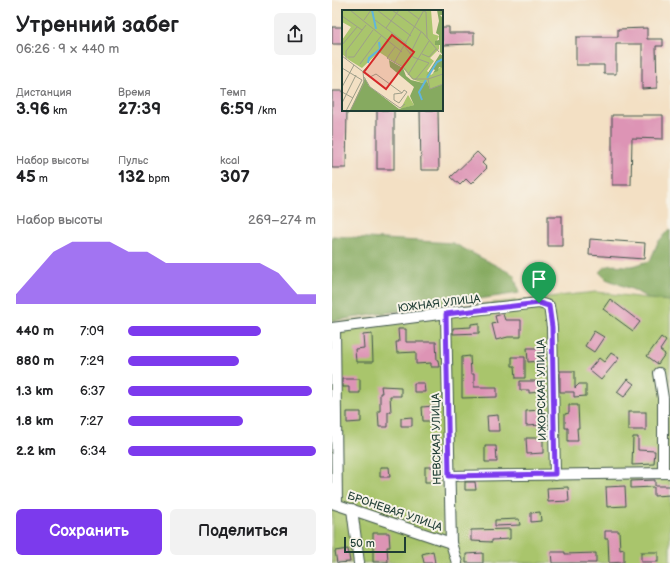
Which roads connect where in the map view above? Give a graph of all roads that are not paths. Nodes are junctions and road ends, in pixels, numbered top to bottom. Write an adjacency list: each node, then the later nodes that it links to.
1 (549, 306): 2 (street, ЮЖНАЯ УЛИЦА); 6 (street, ИЖОРСКАЯ УЛИЦА)
2 (446, 314): 3 (street, ЮЖНАЯ УЛИЦА); 7 (street, НЕВСКАЯ УЛИЦА)
3 (333, 328): 8 (street)
4 (659, 373): 5 (street)
5 (667, 473): 6 (street)
6 (555, 474): 7 (street)
7 (449, 476): 10 (street, НЕВСКАЯ УЛИЦА)
8 (335, 503): 9 (street, БРОНЕВАЯ УЛИЦА)
9 (352, 509): 10 (street, БРОНЕВАЯ УЛИЦА); 11 (street)
10 (451, 543): 12 (street, НЕВСКАЯ УЛИЦА)
11 (359, 563)
12 (457, 563)

